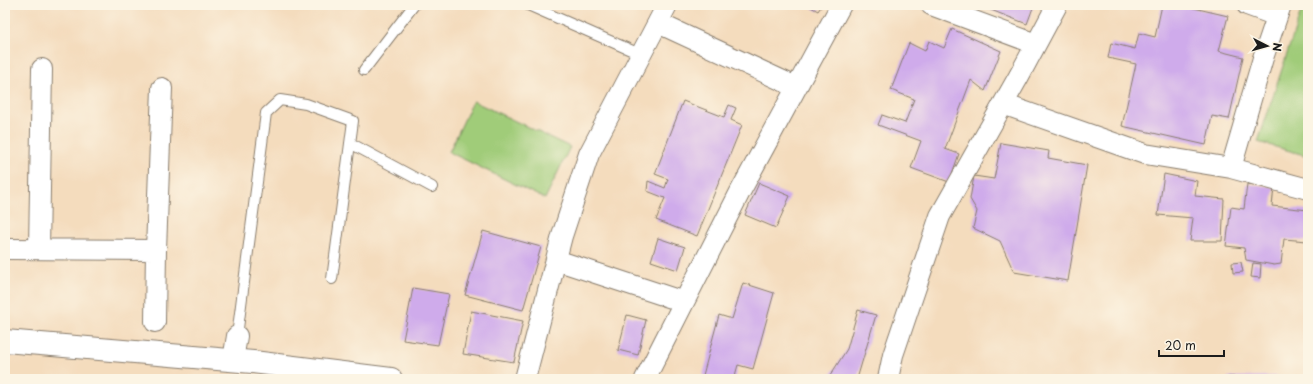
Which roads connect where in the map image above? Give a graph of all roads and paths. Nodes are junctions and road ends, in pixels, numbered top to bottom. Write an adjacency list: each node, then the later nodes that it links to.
1 (414, 5): 13 (lane)
2 (528, 5): 11 (lane)
3 (667, 5): 9 (street)
4 (841, 5): 14 (street)
5 (931, 5): 10 (street)
6 (1057, 5): 10 (street)
7 (1247, 5): 8 (street)
8 (1279, 10): 18 (street)
9 (658, 23): 11 (street); 14 (street)
10 (1036, 44): 16 (street)
11 (642, 55): 24 (street)
12 (42, 69): 22 (street)
13 (364, 70)
14 (796, 87): 26 (street)
15 (162, 88): 23 (street)
16 (1003, 104): 18 (street); 34 (street)
17 (350, 143): 19 (lane); 25 (lane); 28 (lane)
18 (1232, 168): 20 (street)
19 (432, 187)
20 (1308, 189)
21 (5, 249): 22 (street)
22 (39, 249): 23 (street)
23 (156, 250): 27 (street)
24 (556, 260): 26 (street); 32 (street)
25 (332, 279)
26 (684, 302): 33 (street)
27 (155, 322)
28 (237, 336): 30 (street)
29 (5, 341): 30 (street)
30 (234, 360): 31 (street)
31 (391, 379)
32 (525, 379)
33 (645, 379)
34 (888, 379)

